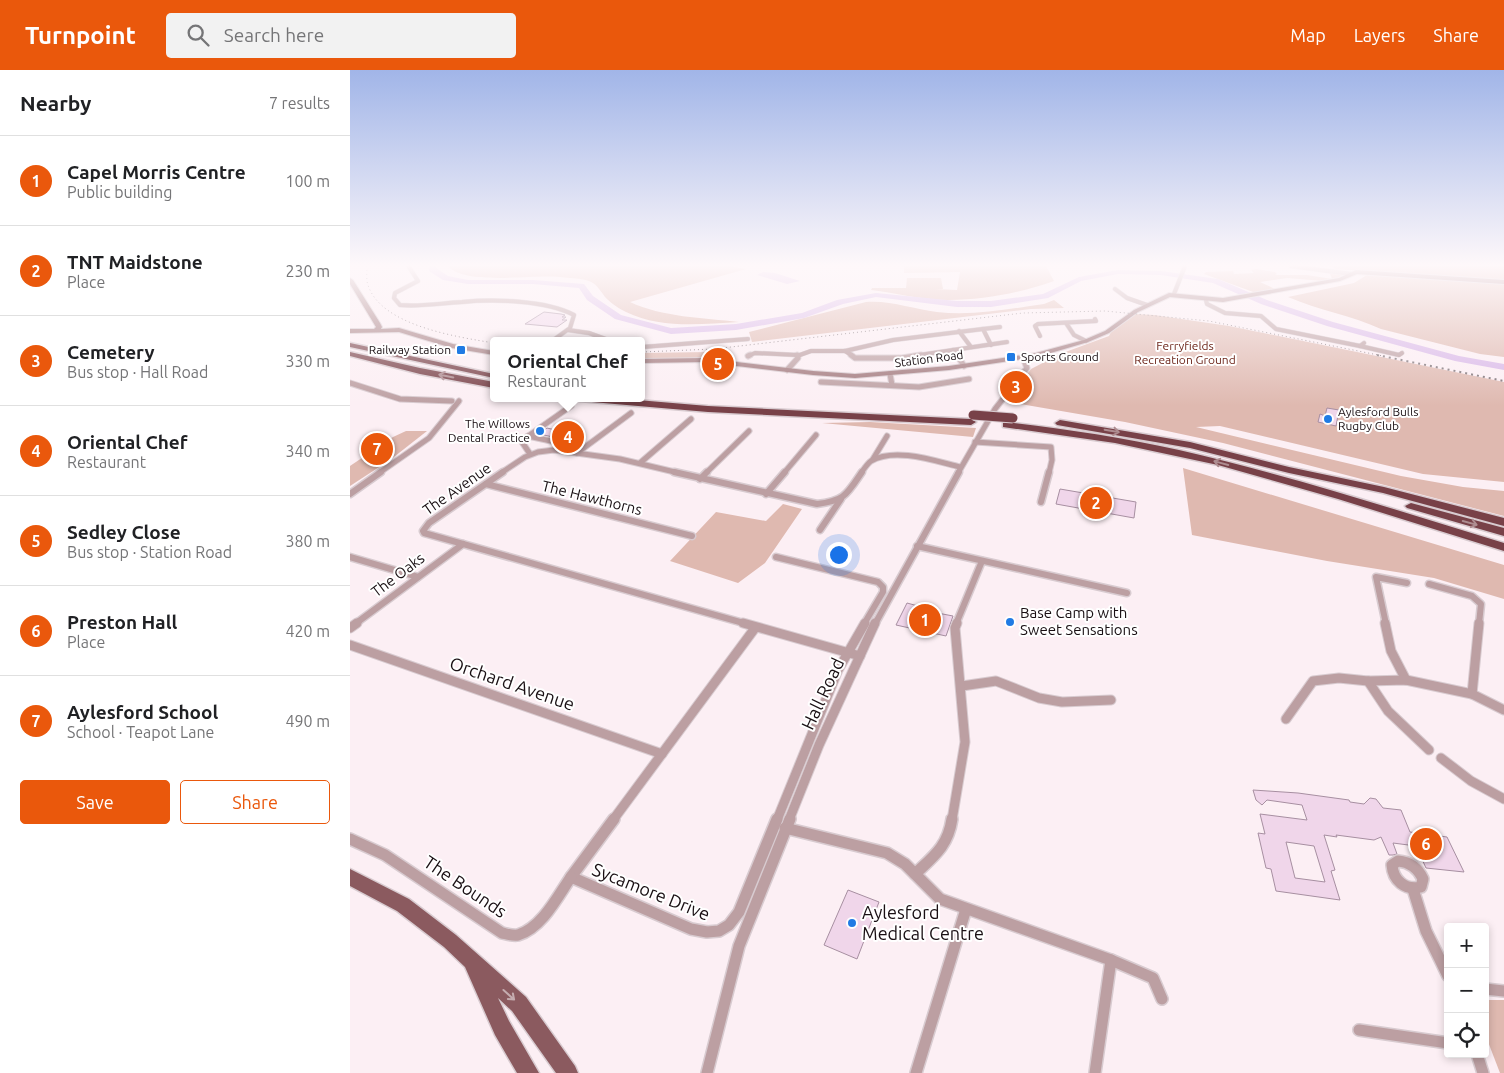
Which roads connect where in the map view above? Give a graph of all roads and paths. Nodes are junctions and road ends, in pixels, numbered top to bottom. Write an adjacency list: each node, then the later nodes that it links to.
1 (370, 313): 7 (street)
2 (572, 313): 10 (street)
3 (1135, 313): 17 (street, Station Road)
4 (1250, 313): 26 (street)
5 (1095, 319): 6 (street)
6 (1066, 323): 13 (street); 17 (street)
7 (378, 327): 11 (street); 24 (street)
8 (1000, 327): 9 (street)
9 (983, 329): 12 (street); 20 (street)
10 (568, 330): 14 (street); 15 (street)
11 (350, 331)
12 (959, 331): 22 (street); 25 (street)
13 (1040, 336)
14 (558, 337)
15 (600, 337)
16 (748, 339): 21 (street)
17 (1086, 340): 30 (street, Station Road)
18 (1007, 342): 20 (street)
19 (350, 345): 35 (highway)
20 (991, 345): 22 (street)
21 (645, 347)
22 (971, 347): 23 (street)
23 (953, 350): 25 (street); 32 (street)
24 (490, 352)
25 (845, 352): 28 (street)
26 (1402, 353)
27 (350, 354): 39 (highway, one-way to 27)
28 (797, 355): 29 (street); 33 (street)
29 (748, 356)
30 (1023, 358): 32 (street, Station Road); 54 (street, Hall Road)
31 (645, 361): 33 (street, Station Road)
32 (964, 366): 34 (street, Station Road)
33 (787, 370): 34 (street, Station Road)
34 (890, 374): 40 (street)
35 (490, 375)
36 (969, 379): 40 (street)
37 (821, 382): 40 (street)
38 (350, 383): 43 (street)
39 (490, 384)
40 (892, 385)
41 (645, 396): 47 (highway)
42 (459, 400): 65 (street)
43 (452, 401)
44 (623, 402): 47 (highway)
45 (571, 406): 52 (street)
46 (630, 413): 55 (street)
47 (972, 418): 49 (highway)
48 (691, 419): 59 (street)
49 (1010, 422): 61 (highway, one-way to 61); 62 (highway, one-way to 49)
50 (749, 431): 63 (street)
51 (816, 435): 66 (street)
52 (528, 436): 55 (street); 57 (street)
53 (887, 436): 58 (street)
54 (976, 442): 60 (street, Hall Road); 68 (street)
55 (583, 448): 56 (street)
56 (577, 453): 57 (street, The Avenue); 59 (street, The Avenue)
57 (530, 454): 64 (street, The Avenue)
58 (873, 459): 60 (street); 67 (street)
59 (640, 463): 63 (street, The Avenue)
60 (960, 467): 76 (street, Hall Road)
61 (1289, 470): 71 (highway); 73 (highway, one-way to 73)
62 (1268, 476): 77 (highway); 78 (highway)
63 (700, 479): 66 (street, The Avenue)
64 (486, 484): 74 (street, The Hawthorns); 75 (street, The Avenue)
65 (350, 494)
66 (766, 494): 69 (street, The Avenue)
67 (842, 497): 69 (street, The Avenue); 70 (street)
68 (1041, 502)
69 (817, 504): 70 (street)
70 (832, 511): 72 (street)
71 (1504, 522)
72 (820, 530)
73 (1504, 532)
74 (692, 536)
75 (463, 544): 82 (street, The Oaks); 87 (street, The Avenue)
76 (917, 546): 81 (street); 90 (street, Hall Road)
77 (1504, 547)
78 (1504, 555)
79 (350, 557): 82 (street)
80 (776, 557): 89 (street)
81 (982, 561): 85 (street); 93 (street)
82 (418, 577): 86 (street, The Oaks)
83 (1408, 583): 91 (street)
84 (1428, 584): 94 (street)
85 (1127, 593)
86 (350, 628)
87 (755, 628): 89 (street, The Avenue); 99 (street, Sycamore Drive)
88 (350, 645): 99 (street, Orchard Avenue)
89 (848, 653): 90 (street, The Avenue); 106 (street, Sycamore Drive)
90 (860, 656): 102 (street, Hall Road)
91 (1406, 680): 92 (street); 94 (street)
92 (1368, 681): 97 (street); 98 (street)
93 (962, 686): 95 (street); 104 (street)
94 (1472, 694): 96 (street)
95 (1111, 700)
96 (1504, 710)
97 (1286, 719)
98 (1429, 750)
99 (662, 754): 106 (street, Sycamore Drive)
100 (1441, 758): 101 (street)
101 (1504, 799)
102 (785, 828): 104 (street); 120 (street, Hall Road)
103 (350, 839): 106 (street, The Bounds)
104 (915, 874): 108 (street)
105 (350, 877): 110 (main road)
106 (571, 877)
107 (1413, 889): 111 (street)
108 (966, 909): 109 (street); 121 (street)
109 (1111, 960): 114 (street); 122 (street)
110 (473, 963): 118 (main road); 119 (main road, one-way to 119)
111 (1444, 968)
112 (1489, 989): 113 (street)
113 (1504, 991)
114 (1162, 999)
115 (1359, 1030): 116 (street)
116 (1444, 1042)
117 (1478, 1058): 123 (street)
118 (529, 1073)
119 (568, 1073)
120 (707, 1073)
121 (916, 1073)
122 (1095, 1073)
123 (1483, 1073)

